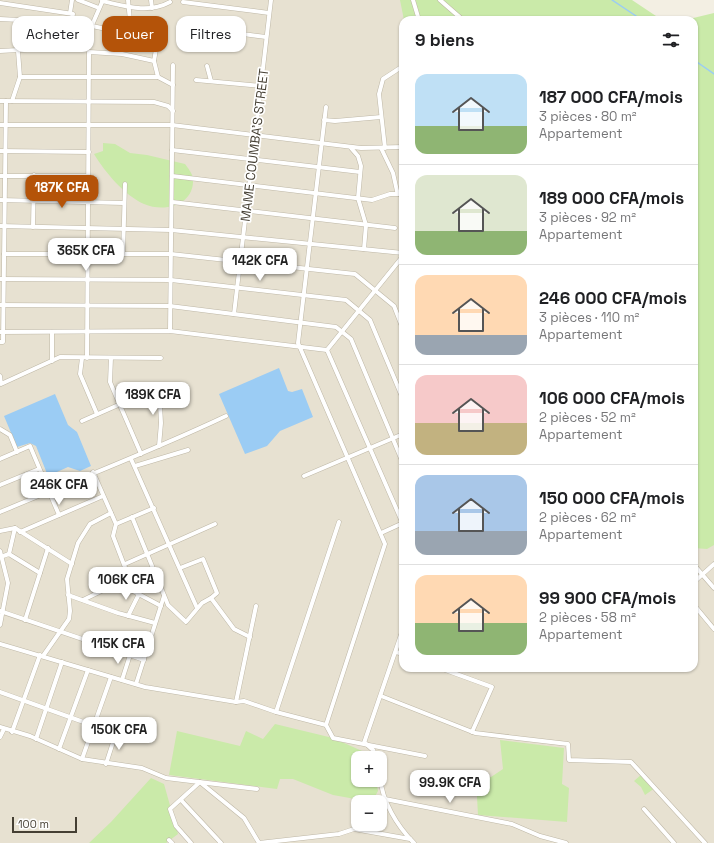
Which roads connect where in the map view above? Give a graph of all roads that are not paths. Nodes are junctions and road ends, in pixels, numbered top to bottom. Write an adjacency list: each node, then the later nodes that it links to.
1 (72, 0): 16 (street)
2 (78, 0): 14 (street)
3 (128, 0): 13 (street)
4 (151, 0): 15 (street)
5 (271, 0): 17 (street, MAME COUMBA'S STREET)
6 (413, 0): 20 (street)
7 (440, 0): 21 (street)
8 (103, 1): 13 (street); 14 (street)
9 (9, 2): 12 (street); 16 (street)
10 (170, 2): 15 (street)
11 (183, 2): 17 (street)
12 (0, 3)
13 (128, 7): 15 (street); 19 (street)
14 (100, 8): 24 (street)
15 (152, 8)
16 (70, 13): 18 (street)
17 (269, 13): 26 (street, MAME COUMBA'S STREET)
18 (73, 16)
19 (129, 16)
20 (418, 16)
21 (458, 16)
22 (0, 20): 23 (street)
23 (12, 20)
24 (94, 22)
25 (246, 34): 26 (street)
26 (266, 37): 42 (street, MAME COUMBA'S STREET)
27 (0, 51): 28 (street)
28 (12, 51)
29 (18, 52): 36 (street)
30 (156, 52): 32 (street)
31 (117, 53): 32 (street); 38 (street)
32 (154, 61): 37 (street)
33 (173, 65): 41 (street)
34 (207, 66): 40 (street)
35 (399, 69): 49 (street)
36 (20, 77): 38 (street); 45 (street)
37 (158, 77): 38 (street); 41 (street)
38 (89, 78): 46 (street)
39 (196, 80): 40 (street)
40 (211, 81): 42 (street)
41 (173, 85): 48 (street)
42 (261, 86): 55 (street, MAME COUMBA'S STREET)
43 (0, 101): 44 (street)
44 (6, 101): 45 (street); 52 (street)
45 (12, 101): 46 (street)
46 (89, 102): 48 (street); 53 (street)
47 (326, 107): 50 (street)
48 (173, 111): 54 (street)
49 (381, 117): 50 (street); 58 (street)
50 (324, 120): 56 (street)
51 (0, 125): 52 (street)
52 (6, 125): 53 (street); 62 (street)
53 (89, 125): 54 (street); 63 (street)
54 (172, 125): 55 (street); 60 (street)
55 (255, 136): 56 (street); 64 (street, MAME COUMBA'S STREET)
56 (321, 144): 57 (street); 65 (street)
57 (351, 147): 58 (street); 66 (street)
58 (383, 148): 59 (street); 74 (street)
59 (399, 148)
60 (172, 150): 64 (street); 70 (street)
61 (0, 151): 62 (street)
62 (5, 151): 63 (street); 68 (street)
63 (88, 152): 69 (street)
64 (252, 159): 65 (street); 72 (street, MAME COUMBA'S STREET)
65 (319, 167): 66 (street); 73 (street)
66 (360, 172): 75 (street)
67 (34, 175): 68 (street); 69 (street); 77 (street)
68 (2, 176): 76 (street)
69 (88, 176): 78 (street)
70 (172, 176): 72 (street); 80 (street)
71 (125, 184): 79 (street)
72 (249, 185): 73 (street); 81 (street, MAME COUMBA'S STREET)
73 (316, 193): 75 (street); 82 (street)
74 (398, 194): 75 (street)
75 (358, 198): 83 (street)
76 (2, 200): 77 (street); 84 (street)
77 (34, 201): 78 (street); 85 (street)
78 (88, 202): 79 (street); 86 (street)
79 (124, 202): 87 (street)
80 (172, 202): 81 (street); 89 (street)
81 (246, 211): 82 (street); 90 (street, MAME COUMBA'S STREET)
82 (313, 219): 83 (street); 91 (street)
83 (366, 225): 88 (street); 92 (street)
84 (2, 226): 85 (street); 93 (street)
85 (33, 227): 86 (street)
86 (88, 227): 87 (street); 94 (street)
87 (123, 228): 89 (street); 95 (street)
88 (395, 228)
89 (172, 230): 90 (street); 96 (street)
90 (243, 237): 91 (street); 99 (street, MAME COUMBA'S STREET)
91 (310, 244): 92 (street); 100 (street)
92 (364, 249): 97 (street)
93 (4, 254): 94 (street); 101 (street)
94 (88, 254): 95 (street); 102 (street)
95 (123, 254): 96 (street)
96 (171, 254): 99 (street); 103 (street)
97 (399, 254)
98 (399, 260): 105 (street)
99 (240, 262): 100 (street); 104 (street, MAME COUMBA'S STREET)
100 (307, 269): 105 (street); 106 (street)
101 (2, 279): 102 (street); 107 (street)
102 (88, 280): 103 (street); 108 (street)
103 (171, 280): 104 (street); 109 (street)
104 (237, 288): 106 (street); 111 (street, MAME COUMBA'S STREET)
105 (375, 291): 110 (street); 112 (street)
106 (304, 295): 110 (street); 113 (street)
107 (2, 305): 108 (street); 115 (street)
108 (87, 306): 109 (street); 117 (street)
109 (170, 306): 111 (street); 114 (street)
110 (359, 311): 118 (street); 127 (street)
111 (234, 314): 113 (street)
112 (399, 319)
113 (301, 322): 118 (street); 120 (street)
114 (170, 331): 117 (street); 120 (street)
115 (2, 332): 116 (street); 119 (street)
116 (52, 332): 117 (street); 125 (street)
117 (87, 332): 122 (street)
118 (342, 332): 121 (street); 134 (street)
119 (0, 342)
120 (300, 348): 121 (street); 141 (street)
121 (327, 350): 136 (street)
122 (85, 358): 123 (street); 125 (street); 129 (street)
123 (111, 358): 124 (street); 128 (street)
124 (161, 358)
125 (52, 361): 126 (street)
126 (0, 376)
127 (399, 390)
128 (120, 404): 129 (street); 135 (street); 140 (street)
129 (97, 414): 131 (street)
130 (226, 416): 135 (street)
131 (82, 421)
132 (0, 429): 138 (street)
133 (399, 436): 134 (street)
134 (393, 438): 136 (street); 139 (street)
135 (159, 446): 140 (street)
136 (370, 448): 141 (street); 154 (street)
137 (188, 450): 144 (street)
138 (18, 452): 142 (street); 145 (street)
139 (399, 453)
140 (141, 454): 143 (street)
141 (348, 457): 147 (street); 164 (street)
142 (0, 459)
143 (131, 459): 144 (street); 146 (street)
144 (135, 466): 151 (street)
145 (39, 469): 148 (street); 149 (street)
146 (93, 472): 149 (street); 150 (street)
147 (304, 476)
148 (0, 485)
149 (49, 491): 152 (street); 155 (street)
150 (103, 496): 153 (street); 155 (street)
151 (154, 508): 156 (street); 165 (street)
152 (0, 512)
153 (111, 513): 158 (street); 170 (street)
154 (399, 514)
155 (59, 515): 163 (street)
156 (132, 517): 158 (street); 168 (street)
157 (339, 522): 215 (street)
158 (116, 524): 171 (street)
159 (215, 524): 165 (street)
160 (399, 525): 164 (street)
161 (15, 528): 162 (street); 163 (street); 167 (street)
162 (0, 531)
163 (20, 532): 166 (street)
164 (381, 533): 218 (street)
165 (169, 544): 168 (street); 173 (street)
166 (48, 548): 170 (street); 175 (street)
167 (9, 554): 169 (street); 175 (street)
168 (147, 554): 171 (street); 182 (street)
169 (0, 555): 189 (street)
170 (72, 564): 181 (street)
171 (125, 564): 178 (street)
172 (714, 564): 176 (street)
173 (180, 568): 183 (street); 187 (street)
174 (698, 570): 176 (street)
175 (40, 573): 191 (street)
176 (702, 575): 177 (street); 179 (street)
177 (698, 578)
178 (118, 583): 180 (street); 184 (street)
179 (714, 588)
180 (139, 594): 185 (street); 190 (street)
181 (68, 595): 184 (street); 195 (street)
182 (164, 595): 185 (street); 187 (street)
183 (211, 598): 187 (street); 196 (street)
184 (83, 600): 190 (street)
185 (161, 606): 192 (street)
186 (256, 606): 196 (street)
187 (197, 608)
188 (698, 610): 194 (street)
189 (1, 612): 191 (street); 193 (street)
190 (128, 616): 192 (street)
191 (25, 620): 195 (street)
192 (155, 623): 203 (street)
193 (0, 625)
194 (714, 629)
195 (60, 631): 201 (street); 202 (street)
196 (250, 637): 213 (street)
197 (399, 642): 199 (street)
198 (0, 644): 202 (street)
199 (396, 652): 200 (street); 211 (street)
200 (399, 653)
201 (130, 655): 203 (street); 208 (street)
202 (41, 656): 204 (street); 212 (street)
203 (144, 660): 209 (street)
204 (62, 662): 205 (street); 214 (street)
205 (88, 670): 207 (street); 216 (street)
206 (451, 672): 221 (street)
207 (111, 677): 208 (street); 217 (street)
208 (122, 680): 209 (street)
209 (136, 684): 213 (street)
210 (0, 692): 212 (street)
211 (382, 696): 221 (street); 226 (street)
212 (24, 700): 214 (street); 220 (street)
213 (236, 702): 215 (street)
214 (47, 709): 216 (street); 225 (street)
215 (276, 712): 218 (street)
216 (70, 717): 217 (street); 227 (street)
217 (94, 725): 222 (street); 230 (street)
218 (326, 726): 226 (street)
219 (2, 728): 220 (street); 223 (street)
220 (12, 732): 225 (street)
221 (472, 732): 244 (street)
222 (116, 733): 224 (street); 231 (street)
223 (0, 737)
224 (128, 738)
225 (36, 739): 227 (street)
226 (364, 743): 228 (street); 229 (street)
227 (58, 749): 230 (street)
228 (374, 751)
229 (425, 756)
230 (82, 759): 231 (street)
231 (106, 764): 232 (street)
232 (200, 782): 233 (street); 234 (street); 238 (street)
233 (257, 789)
234 (181, 800): 239 (street); 240 (street)
235 (387, 800): 242 (street)
236 (387, 803): 238 (street)
237 (644, 809): 243 (street)
238 (410, 839): 241 (street)
239 (191, 843)
240 (221, 843)
241 (414, 843)
242 (566, 843)
243 (674, 843)
244 (705, 843)

